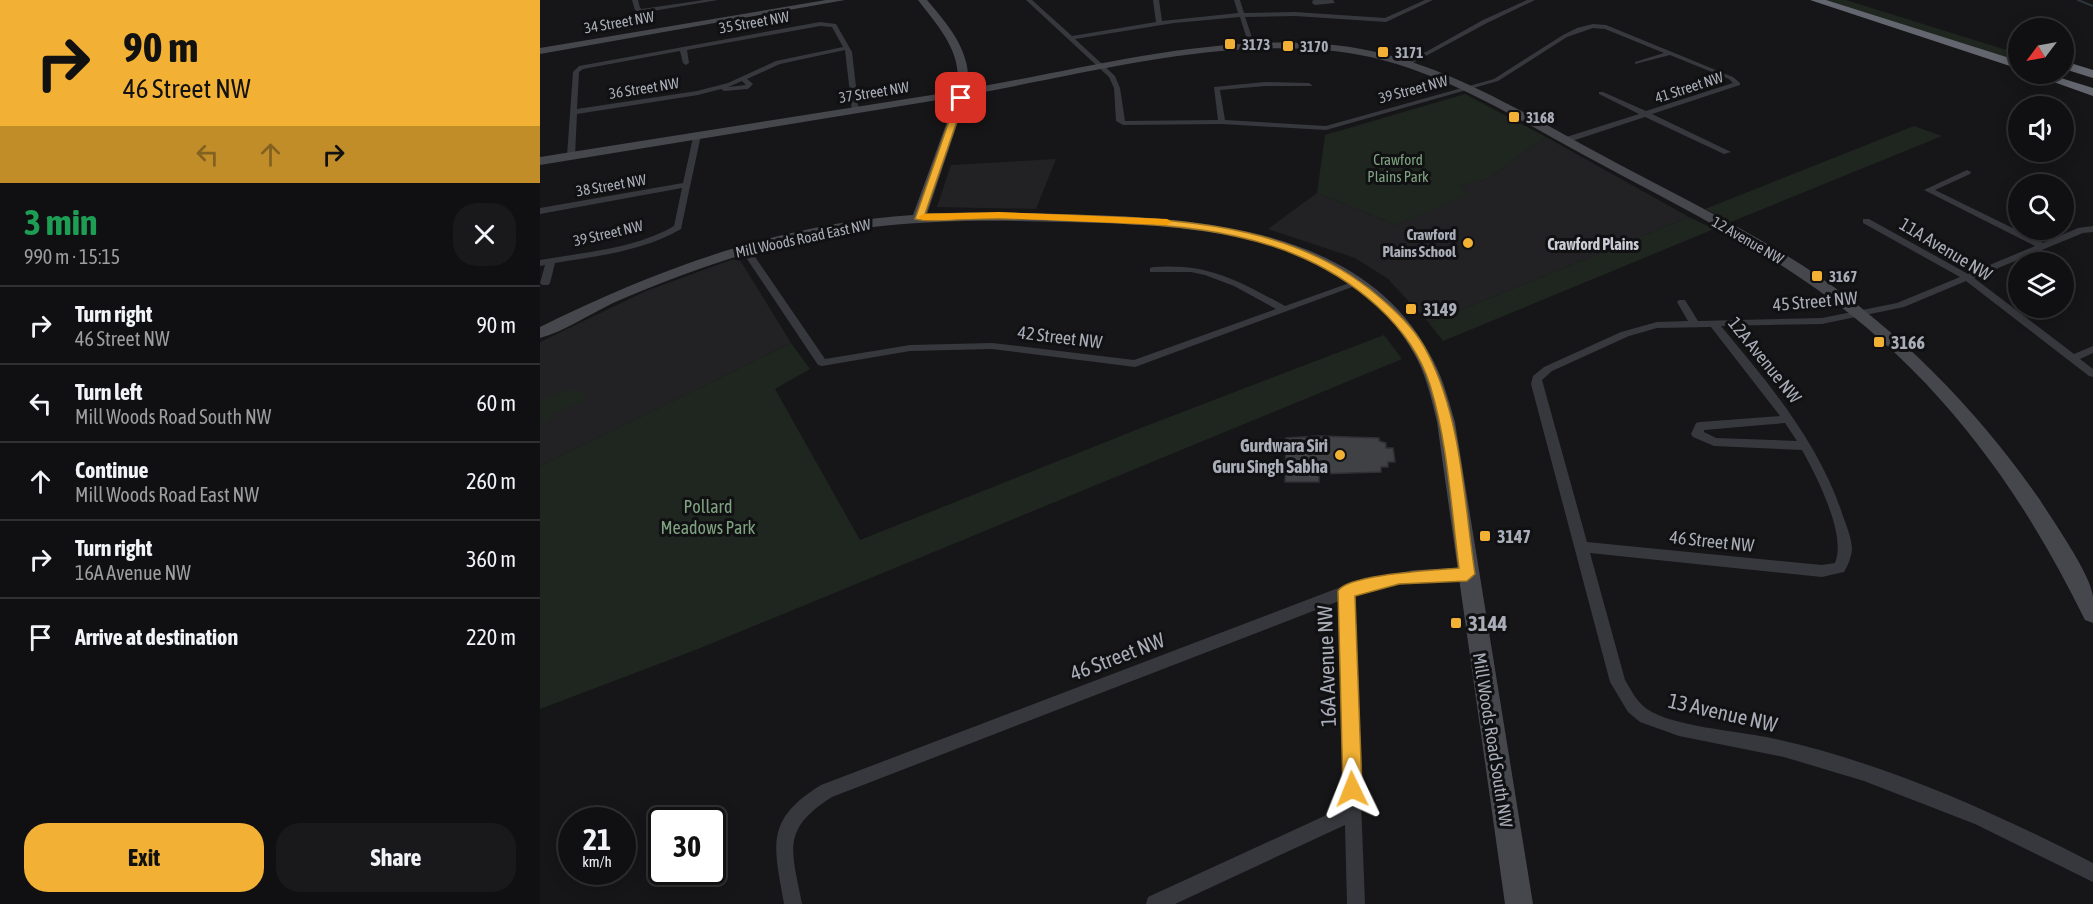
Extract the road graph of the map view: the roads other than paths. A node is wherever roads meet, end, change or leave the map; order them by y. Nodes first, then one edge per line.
1 (635, 0) edge
2 (715, 0) edge
3 (841, 0) edge
4 (922, 0) edge
5 (1029, 0) edge
6 (1156, 0) edge
7 (1237, 0) edge
8 (1330, 0) edge
9 (1430, 0) edge
10 (1532, 0) edge
11 (1815, 0) edge
12 (1852, 0) edge
13 (1319, 2) edge
14 (1242, 15) junction
15 (1316, 15) junction
16 (1159, 23) junction
17 (1072, 38) junction
18 (1983, 40) dead end
19 (1252, 46) junction
20 (1321, 47) joint
21 (683, 48) junction
22 (848, 48) junction
23 (540, 50) edge
24 (1670, 53) junction
25 (2008, 62) edge
26 (686, 63) dead end
27 (1409, 63) junction
28 (1637, 63) dead end
29 (2074, 67) edge
30 (1105, 68) junction
31 (2093, 73) edge
32 (2070, 84) edge
33 (2073, 84) edge
34 (1309, 85) dead end
35 (1469, 88) junction
36 (2093, 91) edge
37 (1601, 93) dead end
38 (962, 94) junction
39 (856, 111) junction
40 (574, 112) junction
41 (1647, 115) junction
42 (1222, 122) junction
43 (697, 135) junction
44 (1566, 140) junction
45 (1727, 152) dead end
46 (571, 156) junction
47 (540, 160) edge
48 (1967, 172) dead end
49 (686, 185) junction
50 (540, 211) edge
51 (919, 217) junction
52 (1866, 221) dead end
53 (2091, 229) edge
54 (2043, 246) junction
55 (746, 250) junction
56 (551, 261) junction
57 (540, 263) edge
58 (1153, 270) dead end
59 (1965, 276) junction
60 (1358, 283) junction
61 (545, 284) dead end
62 (1682, 302) dead end
63 (1284, 310) junction
64 (1860, 315) junction
65 (1694, 323) junction
66 (1713, 323) junction
67 (540, 333) edge
68 (2093, 350) edge
69 (2074, 358) junction
70 (2093, 374) edge
71 (1540, 376) joint
72 (1789, 418) junction
73 (1806, 446) junction
74 (1582, 547) junction
75 (1839, 568) joint
76 (1467, 574) junction
77 (1346, 591) junction
78 (2093, 614) edge
79 (1353, 812) junction
80 (2093, 873) edge
81 (793, 904) edge
82 (1155, 904) edge
83 (1356, 904) edge
84 (1519, 904) edge

1 - 2 street
3 - 23 street, 34 Street NW
4 - 38 street
5 - 17 street
6 - 16 street
7 - 14 street
8 - 13 street
9 - 15 street
10 - 27 street
11 - 25 highway
12 - 18 highway
13 - 15 street
14 - 15 street
14 - 16 street
14 - 19 street
16 - 17 street
17 - 30 street
19 - 20 street, 37 Street NW
19 - 30 street, 37 Street NW
20 - 27 street, 12 Avenue NW
21 - 22 street, 35 Street NW
21 - 26 street
21 - 40 street, 35 Street NW
22 - 39 street
22 - 40 street, 36 Street NW
24 - 28 street
24 - 35 street, 39 Street NW
24 - 41 street, 41 Street NW
27 - 35 street, 12 Avenue NW
29 - 31 highway
30 - 38 street, 37 Street NW
30 - 42 street, 39 Street NW
32 - 36 highway
33 - 36 highway
34 - 42 street
35 - 42 street, 39 Street NW
35 - 44 street, 12 Avenue NW
37 - 41 street, 41 Street NW
38 - 39 street, 37 Street NW
38 - 51 street
39 - 43 street, 37 Street NW
40 - 46 street
41 - 44 street, 41 Street NW
41 - 45 street, 41 Street NW
43 - 46 street, 37 Street NW
43 - 49 street
44 - 64 street, 12 Avenue NW
46 - 47 street, 37 Street NW
48 - 54 street
49 - 50 street, 38 Street NW
49 - 56 street, 39 Street NW
51 - 55 street, Mill Woods Road East NW
51 - 60 street, Mill Woods Road East NW
52 - 59 street, 11A Avenue NW
53 - 54 street, 45 Street NW
54 - 59 street, 45 Street NW
55 - 63 street, 42 Street NW
55 - 67 street, Mill Woods Road East NW
56 - 57 street, 39 Street NW
56 - 61 street, 39 Street NW
58 - 63 street
59 - 64 street, 45 Street NW
59 - 69 street, 11A Avenue NW
60 - 63 street, 42 Street NW
60 - 76 street, Mill Woods Road South NW
62 - 65 street
64 - 66 street, 45 Street NW
64 - 78 street, 12 Avenue NW
65 - 66 street, 45 Street NW
65 - 71 street, 45 Street NW
66 - 72 street, 12A Avenue NW
68 - 69 street
69 - 70 street, 11A Avenue NW
71 - 74 street, 13 Avenue NW
72 - 73 street, 12A Avenue NW
72 - 73 street, 12A Avenue NW
73 - 75 street, 12A Avenue NW
74 - 75 street, 46 Street NW
74 - 80 street, 13 Avenue NW
76 - 77 street, 46 Street NW
76 - 84 street, Mill Woods Road South NW
77 - 79 street, 16A Avenue NW
77 - 81 street, 46 Street NW
79 - 82 street
79 - 83 street, 16A Avenue NW

